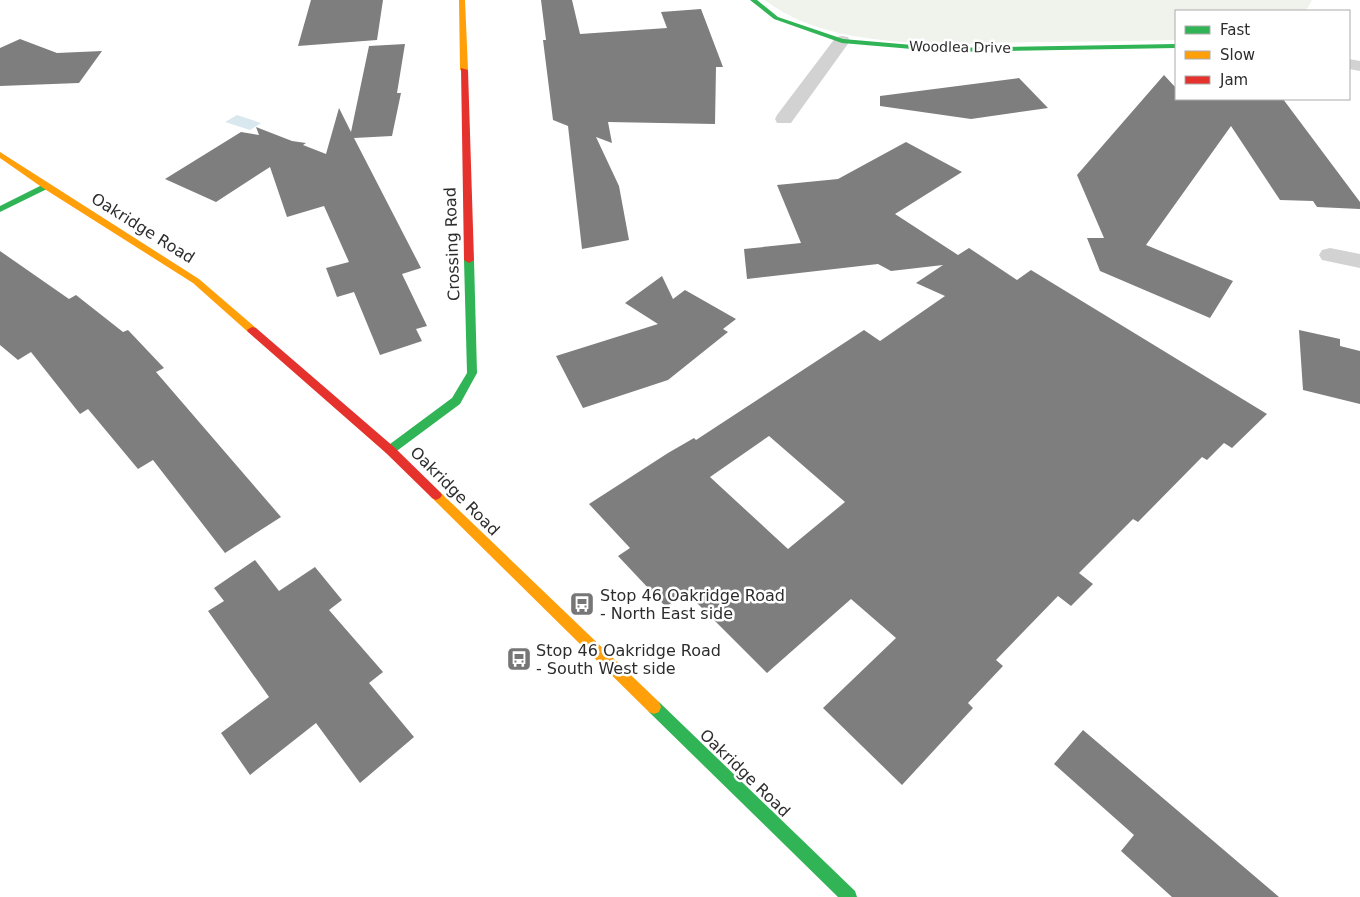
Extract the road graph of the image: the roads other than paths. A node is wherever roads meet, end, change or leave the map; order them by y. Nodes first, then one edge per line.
1 (462, 0) edge
2 (753, 0) edge
3 (842, 41) junction
4 (1175, 46) edge
5 (784, 119) dead end
6 (0, 154) edge
7 (46, 186) junction
8 (0, 209) edge
9 (1330, 255) dead end
10 (1360, 262) edge
11 (390, 450) junction
12 (849, 897) edge

1 - 11 street, Crossing Road
2 - 3 street, Woodlea Drive
3 - 4 street, Woodlea Drive
3 - 5 street
6 - 7 street, Oakridge Road
7 - 8 street
7 - 11 street, Oakridge Road
9 - 10 street
11 - 12 street, Oakridge Road

